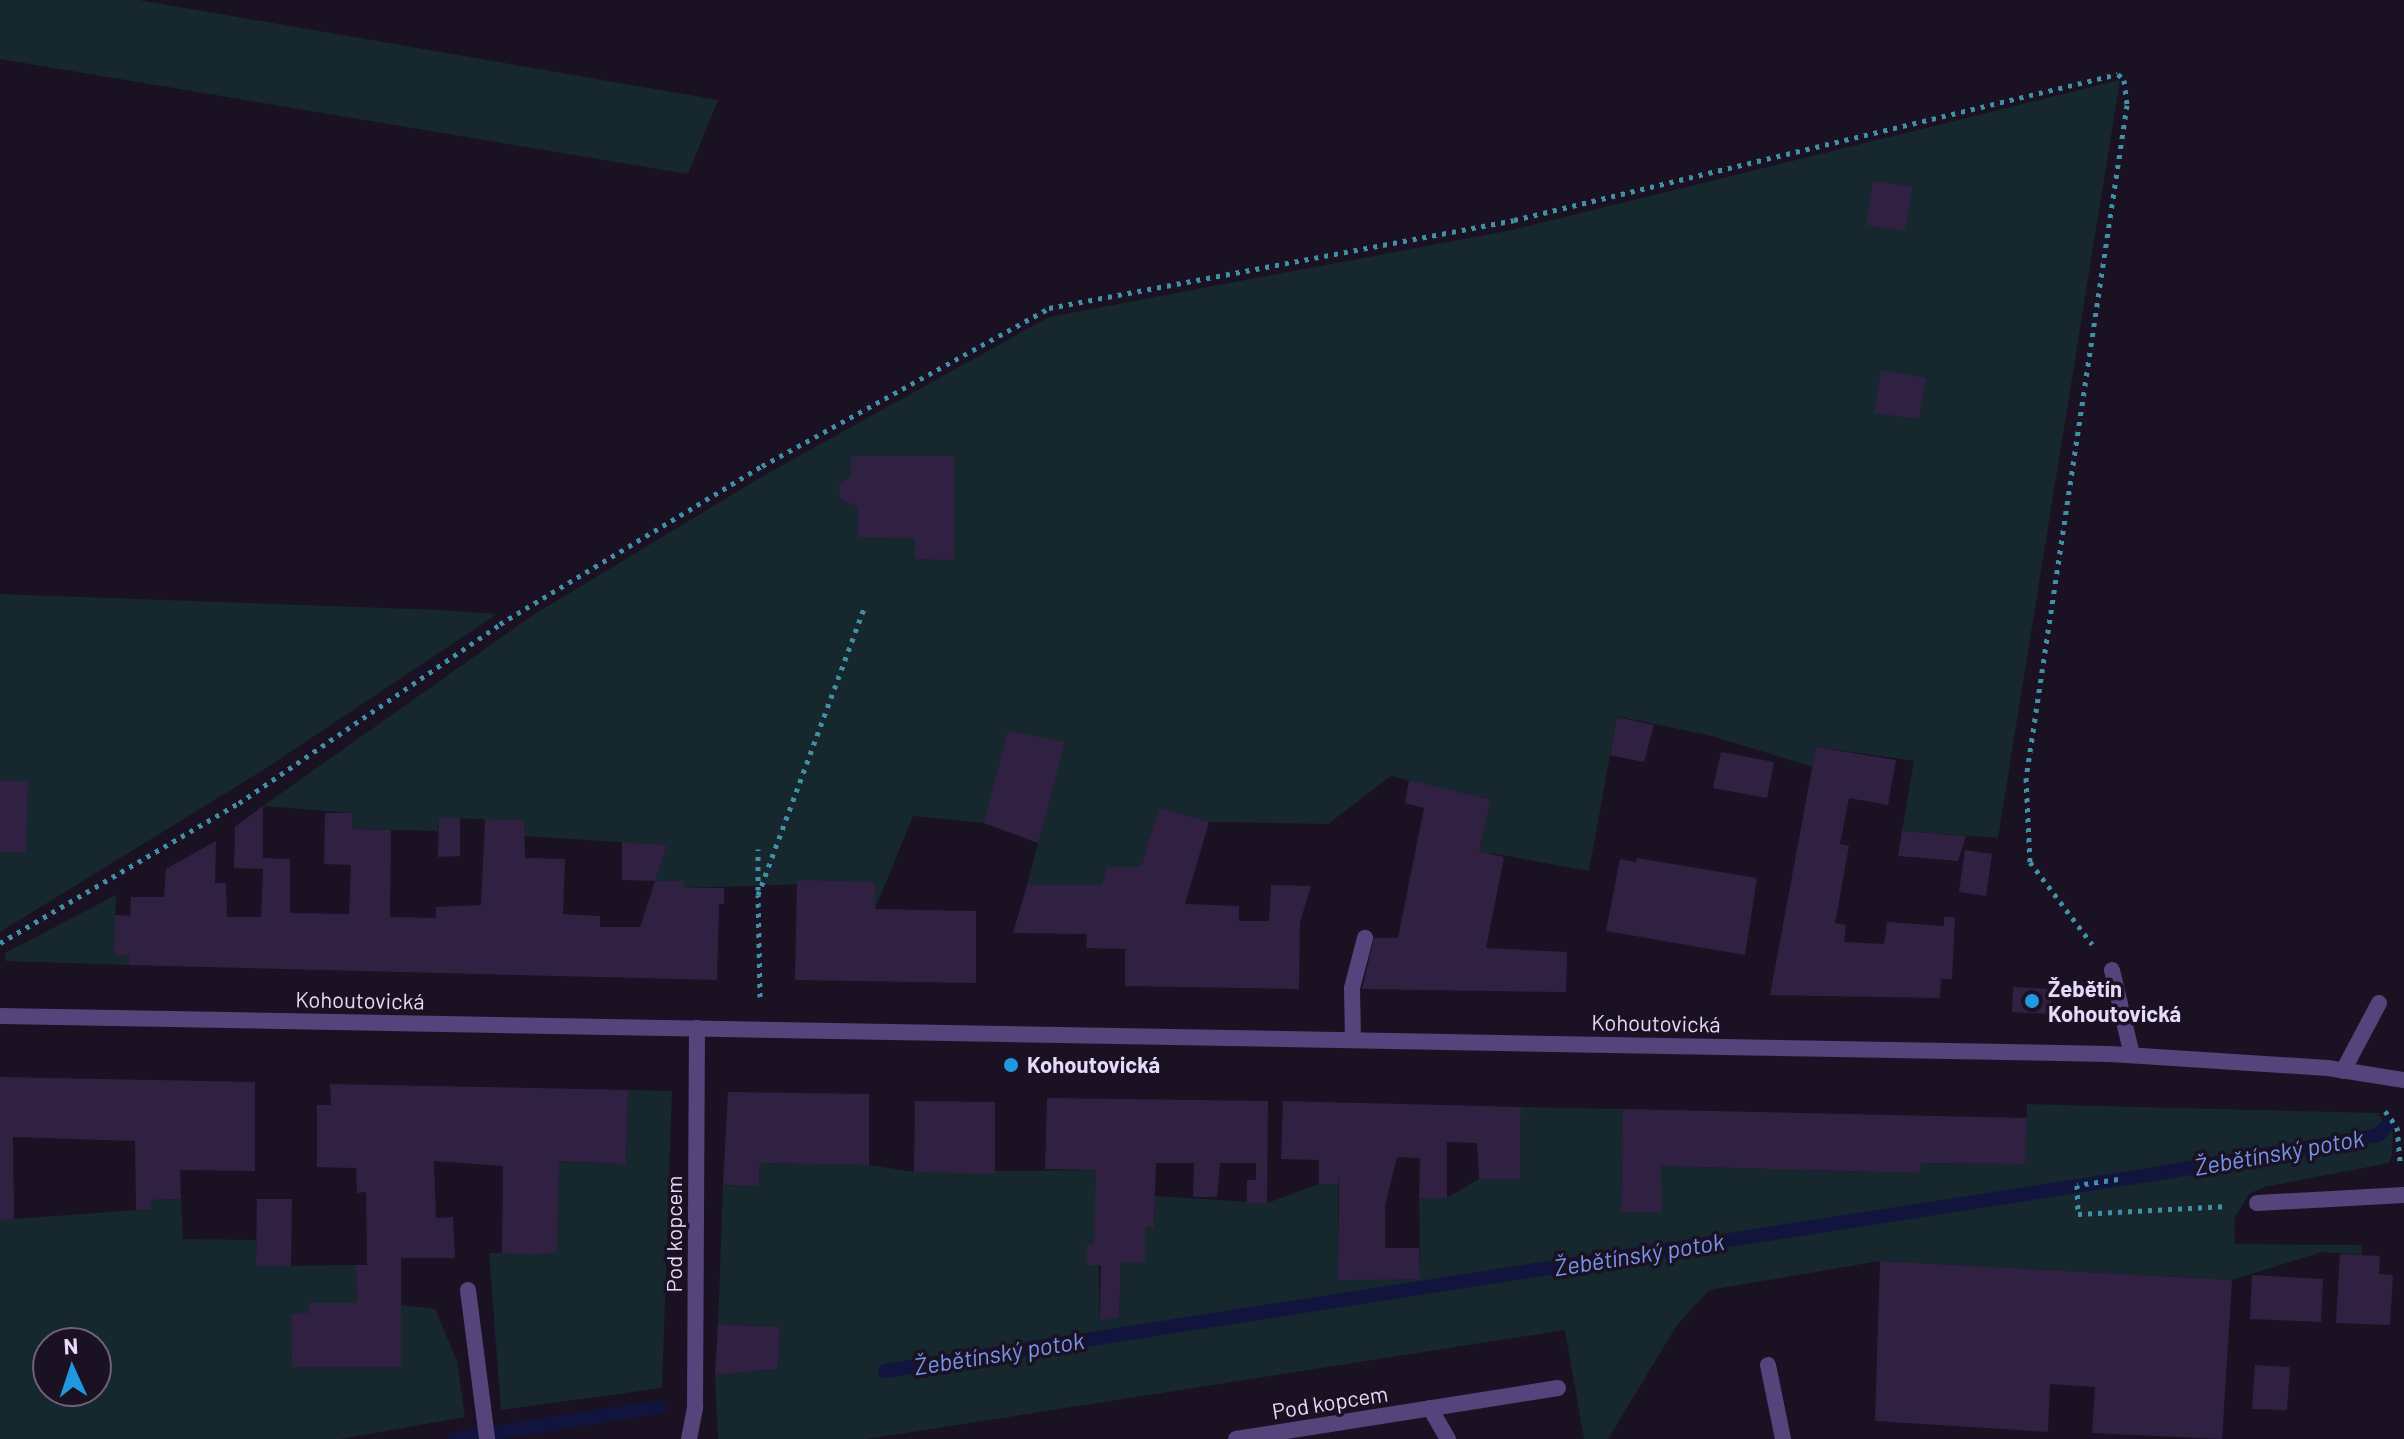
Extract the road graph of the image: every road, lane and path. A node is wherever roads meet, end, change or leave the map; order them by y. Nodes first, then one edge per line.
1 (865, 606) dead end
2 (758, 849) dead end
3 (758, 895) junction
4 (1365, 938) dead end
5 (0, 943) edge
6 (2112, 970) joint
7 (2379, 1003) dead end
8 (0, 1016) edge
9 (697, 1028) junction
10 (761, 1030) junction
11 (1353, 1040) junction
12 (2132, 1055) junction
13 (2343, 1071) junction
14 (2404, 1080) edge
15 (2381, 1109) dead end
16 (2401, 1144) dead end
17 (2118, 1179) dead end
18 (2404, 1195) edge
19 (2257, 1203) joint
20 (468, 1290) dead end
21 (1768, 1365) dead end
22 (1558, 1388) dead end
23 (1430, 1408) junction
24 (487, 1439) edge
25 (689, 1439) edge
26 (1236, 1439) edge
27 (1448, 1439) edge
28 (1783, 1439) edge

1 - 3 path
2 - 3 path
3 - 10 path
4 - 11 street
5 - 6 path
6 - 12 street
7 - 13 street
8 - 9 street, Kohoutovická
9 - 10 street, Kohoutovická
9 - 25 street, Pod kopcem
10 - 11 street, Kohoutovická
11 - 12 street, Kohoutovická
12 - 13 street, Kohoutovická
13 - 14 street, Kohoutovická
15 - 16 path
17 - 19 path
18 - 19 street
20 - 24 street
21 - 28 street
22 - 23 street, Pod kopcem
23 - 26 street, Pod kopcem
23 - 27 street

